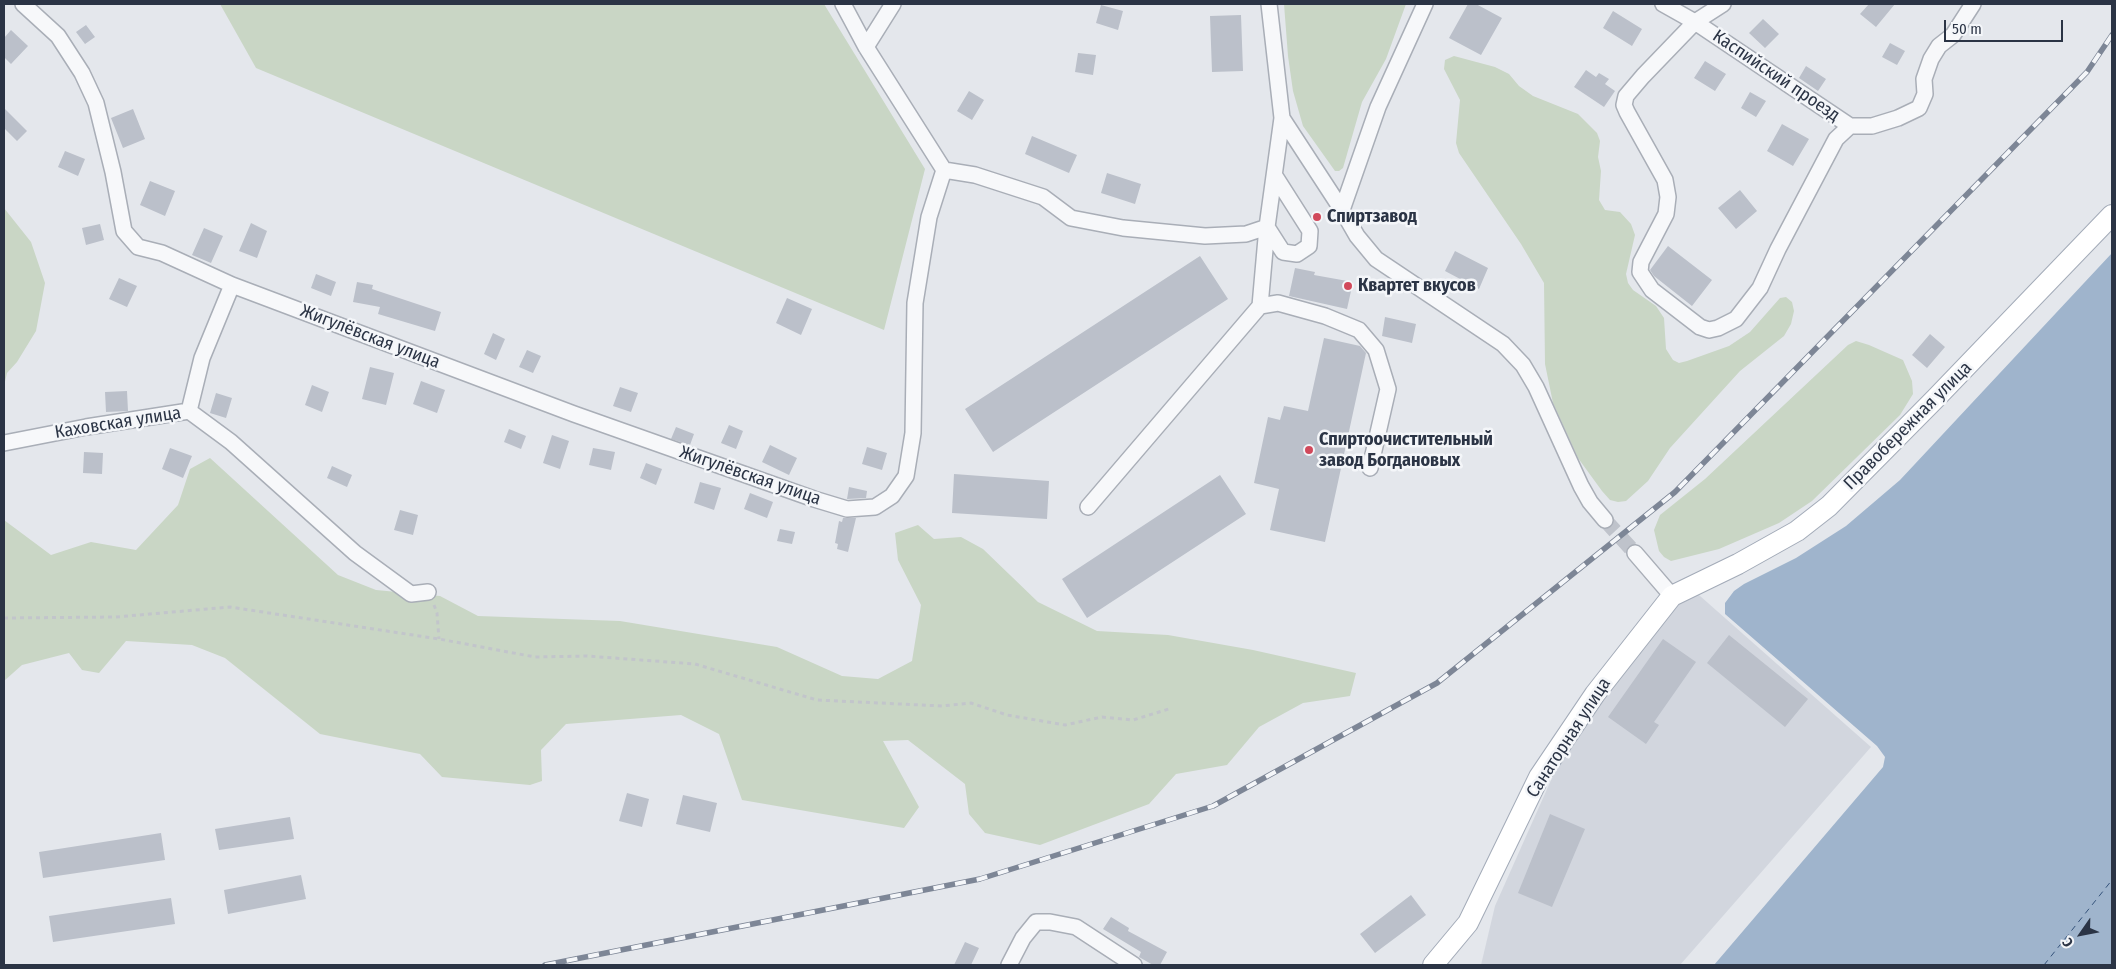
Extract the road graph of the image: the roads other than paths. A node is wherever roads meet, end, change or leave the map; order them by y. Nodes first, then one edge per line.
1 (23, 4) edge
2 (843, 4) edge
3 (893, 4) edge
4 (1269, 4) edge
5 (1425, 4) edge
6 (1663, 4) edge
7 (1722, 4) edge
8 (1973, 4) edge
9 (1695, 22) junction
10 (866, 47) junction
11 (1282, 118) junction
12 (1850, 126) junction
13 (944, 170) junction
14 (1275, 176) junction
15 (1342, 210) junction
16 (2112, 215) edge
17 (1267, 227) junction
18 (232, 285) junction
19 (1260, 306) junction
20 (189, 411) junction
21 (4, 443) edge
22 (1370, 468) dead end
23 (1088, 507) dead end
24 (1605, 520) tunnel mouth
25 (1635, 553) tunnel mouth
26 (428, 592) road end
27 (1672, 596) junction
28 (1009, 965) edge
29 (1134, 965) edge
30 (1434, 965) edge

1 - 18 street, Жигулёвская улица
2 - 10 street
3 - 10 street
4 - 11 street
5 - 15 street
6 - 9 street, Каспийский проезд
7 - 9 street
8 - 12 street, Каспийский проезд
9 - 12 street, Каспийский проезд
9 - 12 street
10 - 13 street
11 - 14 street
11 - 15 street
13 - 17 street
13 - 18 street, Жигулёвская улица
14 - 17 street
14 - 17 street
15 - 24 street
16 - 27 main road, Правобережная улица
17 - 19 street
18 - 20 street, Каховская улица
19 - 22 street
19 - 23 street
20 - 21 street, Каховская улица
20 - 26 street
25 - 27 street
27 - 30 main road, Санаторная улица
28 - 29 street

